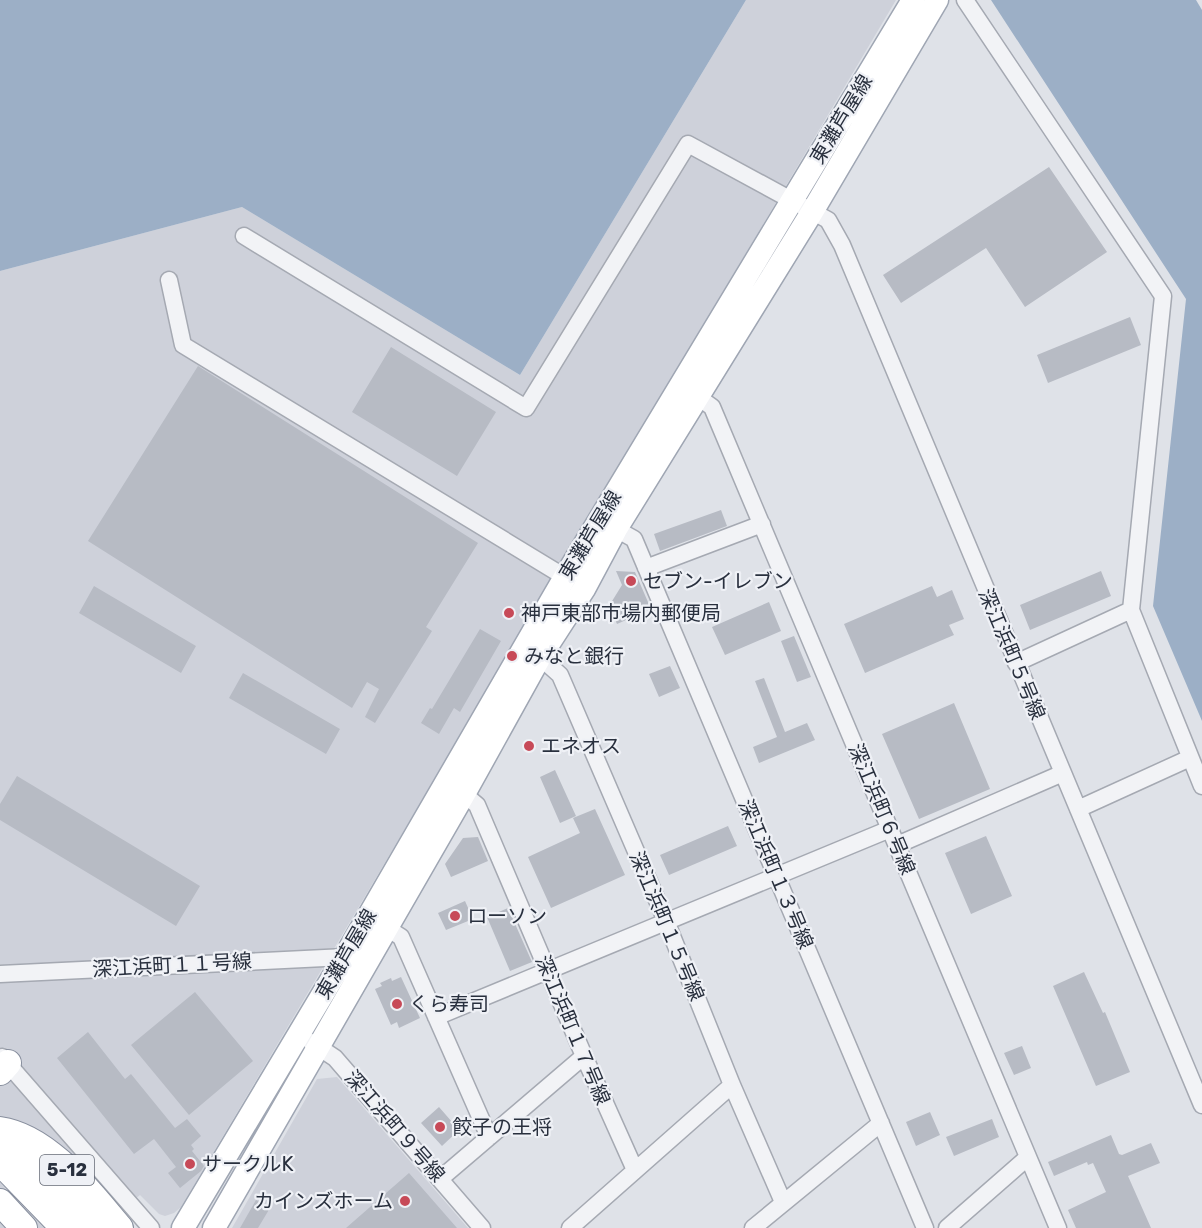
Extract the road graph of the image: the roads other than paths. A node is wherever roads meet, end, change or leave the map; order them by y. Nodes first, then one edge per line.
1 (913, 0) edge
2 (937, 0) edge
3 (965, 0) edge
4 (792, 201) junction
5 (812, 212) junction
6 (244, 236) dead end
7 (169, 280) dead end
8 (698, 397) junction
9 (762, 524) junction
10 (616, 529) junction
11 (646, 568) junction
12 (574, 583) junction
13 (1131, 610) junction
14 (540, 657) junction
15 (1016, 663) junction
16 (1190, 758) junction
17 (1063, 773) junction
18 (1202, 786) edge
19 (464, 794) junction
20 (1078, 808) junction
21 (890, 829) junction
22 (897, 845) junction
23 (776, 875) junction
24 (666, 921) junction
25 (387, 928) junction
26 (345, 957) junction
27 (548, 971) junction
28 (0, 974) edge
29 (436, 1017) junction
30 (308, 1040) junction
31 (584, 1056) junction
32 (3, 1063) edge
33 (732, 1085) junction
34 (1202, 1105) edge
35 (881, 1123) junction
36 (0, 1130) edge
37 (0, 1137) edge
38 (489, 1137) junction
39 (1028, 1157) junction
40 (0, 1162) edge
41 (635, 1170) junction
42 (440, 1179) junction
43 (0, 1202) edge
44 (783, 1202) junction
45 (24, 1228) edge
46 (64, 1228) edge
47 (96, 1228) edge
48 (120, 1228) edge
49 (151, 1228) edge
50 (183, 1228) edge
51 (214, 1228) edge
52 (482, 1228) edge
53 (570, 1228) edge
54 (753, 1228) edge
55 (926, 1228) edge
56 (947, 1228) edge
57 (1058, 1228) edge

1 - 4 main road, 東灘芦屋線
2 - 5 main road, 東灘芦屋線
3 - 13 street
4 - 5 street, 深江浜町５号線
4 - 6 street, 深江浜町５号線
4 - 12 main road, 東灘芦屋線
5 - 8 main road, 東灘芦屋線
5 - 15 street, 深江浜町５号線
7 - 12 street
8 - 9 street, 深江浜町６号線
8 - 10 main road, 東灘芦屋線
9 - 11 street
9 - 21 street, 深江浜町６号線
10 - 11 street, 深江浜町１３号線
10 - 12 main road, 東灘芦屋線
11 - 23 street, 深江浜町１３号線
12 - 14 main road, 東灘芦屋線
12 - 26 main road, 東灘芦屋線
13 - 15 street
13 - 16 street
14 - 19 main road, 東灘芦屋線
14 - 24 street, 深江浜町１５号線
15 - 17 street, 深江浜町５号線
16 - 18 street
16 - 20 street
17 - 20 street, 深江浜町５号線
17 - 22 street
19 - 25 main road, 東灘芦屋線
19 - 27 street, 深江浜町１７号線
20 - 34 street, 深江浜町５号線
21 - 22 street, 深江浜町６号線
21 - 23 street
22 - 39 street, 深江浜町６号線
23 - 24 street
23 - 35 street, 深江浜町１３号線
24 - 27 street
24 - 33 street, 深江浜町１５号線
25 - 29 street
25 - 30 main road, 東灘芦屋線
26 - 28 street, 深江浜町１１号線
26 - 30 main road, 東灘芦屋線
27 - 29 street
27 - 31 street, 深江浜町１７号線
29 - 38 street
30 - 42 street, 深江浜町９号線
30 - 50 main road, 東灘芦屋線
30 - 51 main road, 東灘芦屋線
31 - 38 street
31 - 41 street, 深江浜町１７号線
32 - 49 street
33 - 41 street
33 - 44 street, 深江浜町１５号線
35 - 44 street
35 - 55 street, 深江浜町１３号線
36 - 48 highway, 5-12
37 - 47 highway
38 - 42 street
39 - 56 street
39 - 57 street, 深江浜町６号線
40 - 46 highway
41 - 53 street
42 - 52 street, 深江浜町９号線
43 - 45 highway
44 - 54 street

